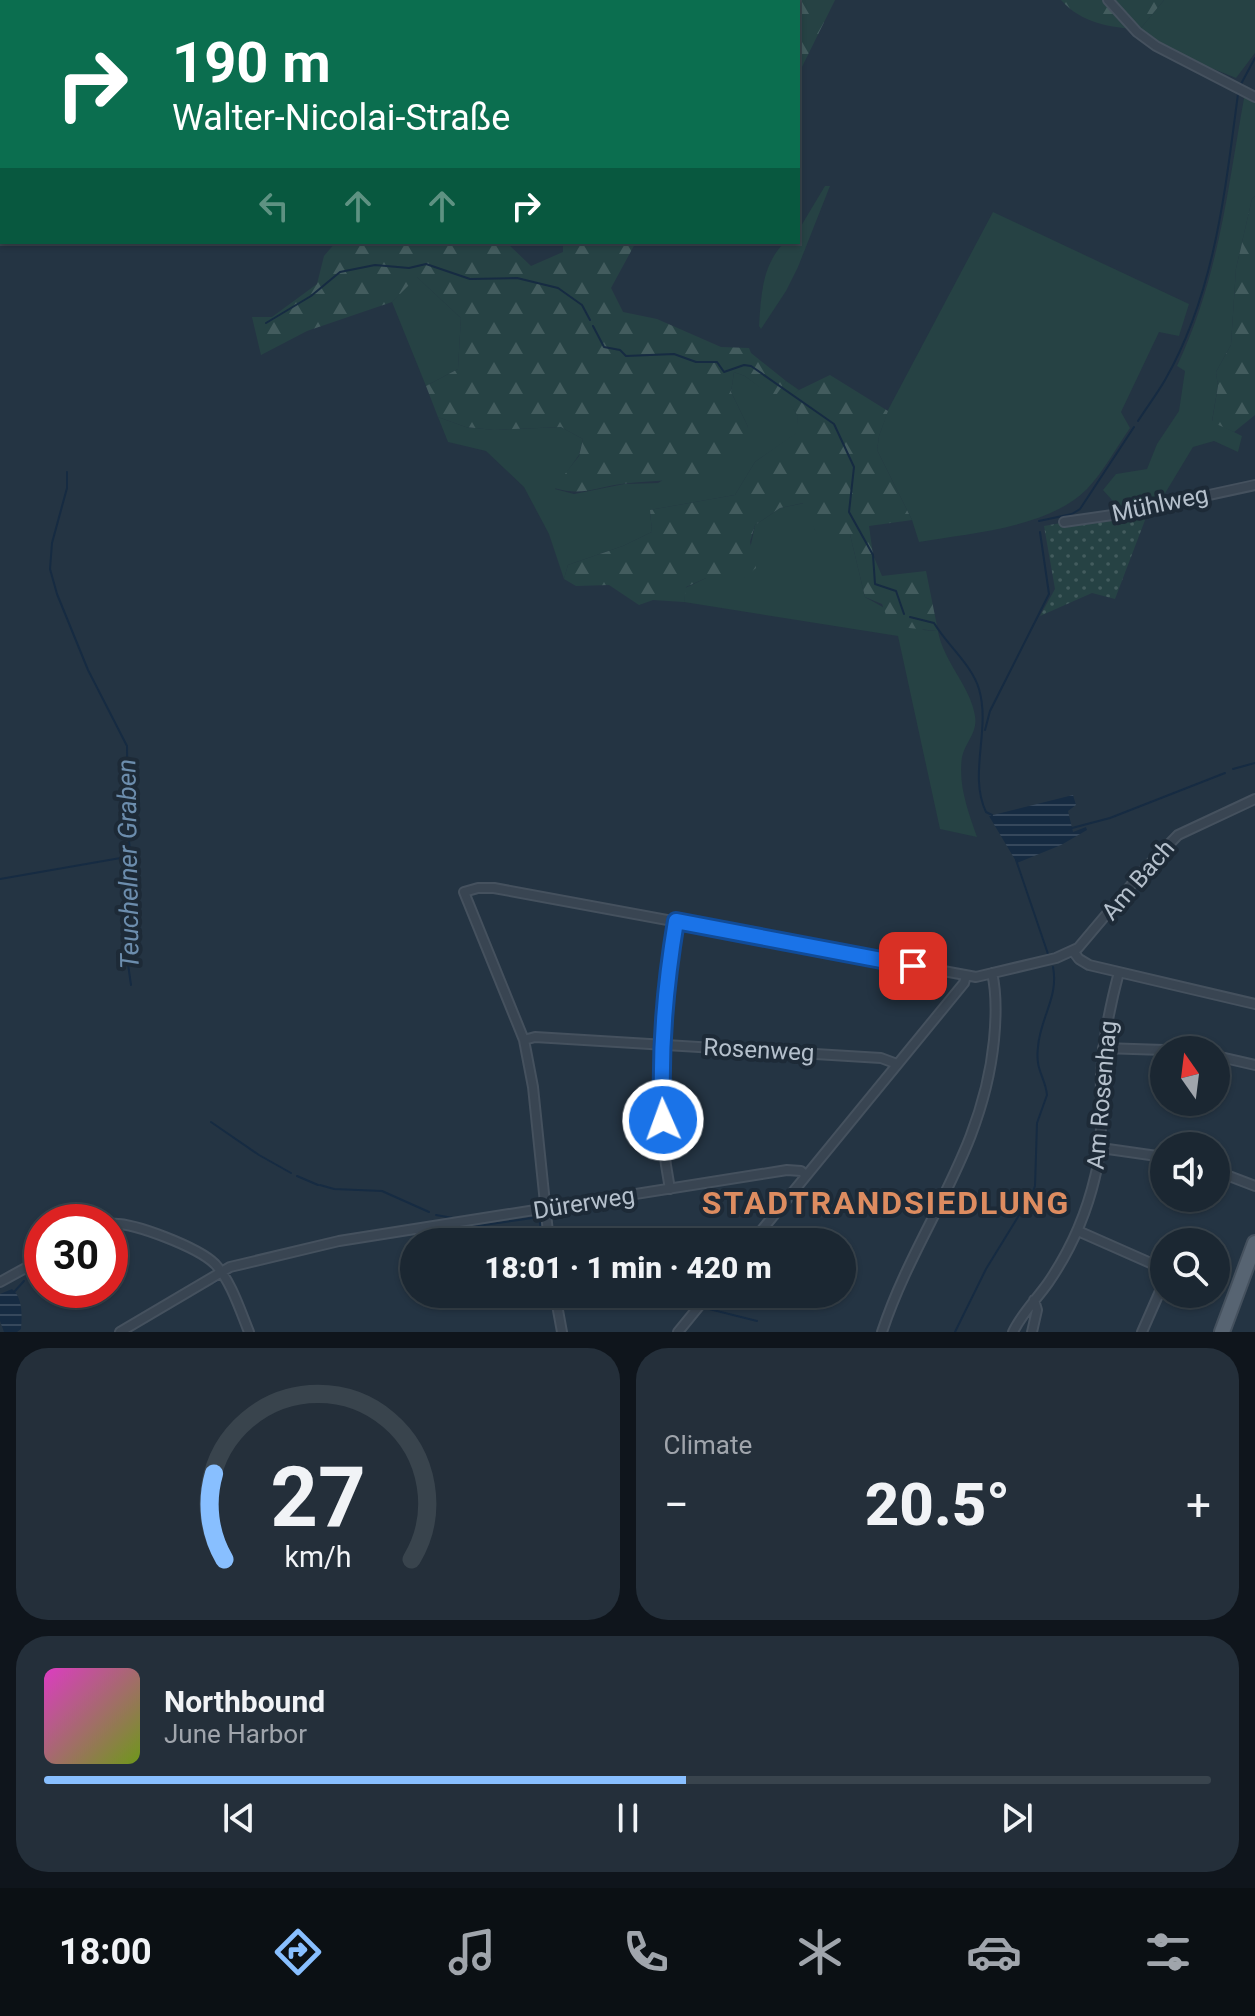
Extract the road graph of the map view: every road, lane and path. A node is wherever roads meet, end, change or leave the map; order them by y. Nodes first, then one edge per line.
1 (1108, 0) edge
2 (1255, 97) edge
3 (1255, 485) edge
4 (1064, 522) dead end
5 (1255, 799) edge
6 (676, 921) junction
7 (1073, 951) junction
8 (1119, 972) junction
9 (992, 973) junction
10 (966, 976) junction
11 (1255, 1004) edge
12 (524, 1040) junction
13 (662, 1044) junction
14 (1103, 1048) junction
15 (1150, 1050) edge
16 (1230, 1059) edge
17 (897, 1064) junction
18 (1255, 1065) edge
19 (1101, 1148) junction
20 (1150, 1155) edge
21 (806, 1175) junction
22 (1230, 1176) edge
23 (1255, 1186) edge
24 (670, 1189) junction
25 (545, 1209) junction
26 (128, 1225) edge
27 (547, 1228) edge
28 (763, 1228) edge
29 (1078, 1231) junction
30 (1255, 1243) edge
31 (1150, 1263) edge
32 (24, 1269) edge
33 (221, 1272) junction
34 (0, 1282) edge
35 (1034, 1300) junction
36 (558, 1308) edge
37 (698, 1308) edge
38 (1153, 1308) edge
39 (120, 1332) edge
40 (249, 1332) edge
41 (562, 1332) edge
42 (678, 1332) edge
43 (882, 1332) edge
44 (1013, 1332) edge
45 (1032, 1332) edge
46 (1142, 1332) edge
47 (1222, 1332) edge

1 - 2 street
3 - 4 street, Mühlweg
5 - 7 street, Am Bach
6 - 10 street
6 - 12 street
6 - 13 street
7 - 8 street
7 - 9 street
8 - 11 street
8 - 14 street, Am Rosenhag
9 - 10 street
9 - 43 street
10 - 17 street
12 - 13 street, Rosenweg
12 - 25 street
13 - 17 street, Rosenweg
13 - 24 street
14 - 15 street
14 - 19 street, Am Rosenhag
16 - 18 street
17 - 21 street
19 - 20 street
19 - 29 street, Am Rosenhag
21 - 24 street, Dürerweg
21 - 28 street
22 - 23 street
24 - 25 street, Dürerweg
25 - 27 street
25 - 33 street, Dürerweg
26 - 33 street
29 - 31 street
29 - 35 street, Am Rosenhag
30 - 47 main road
32 - 34 street
33 - 39 street, Dürerweg
33 - 40 street
35 - 44 street, Am Rosenhag
35 - 45 street
36 - 41 street
37 - 42 street
38 - 46 street

